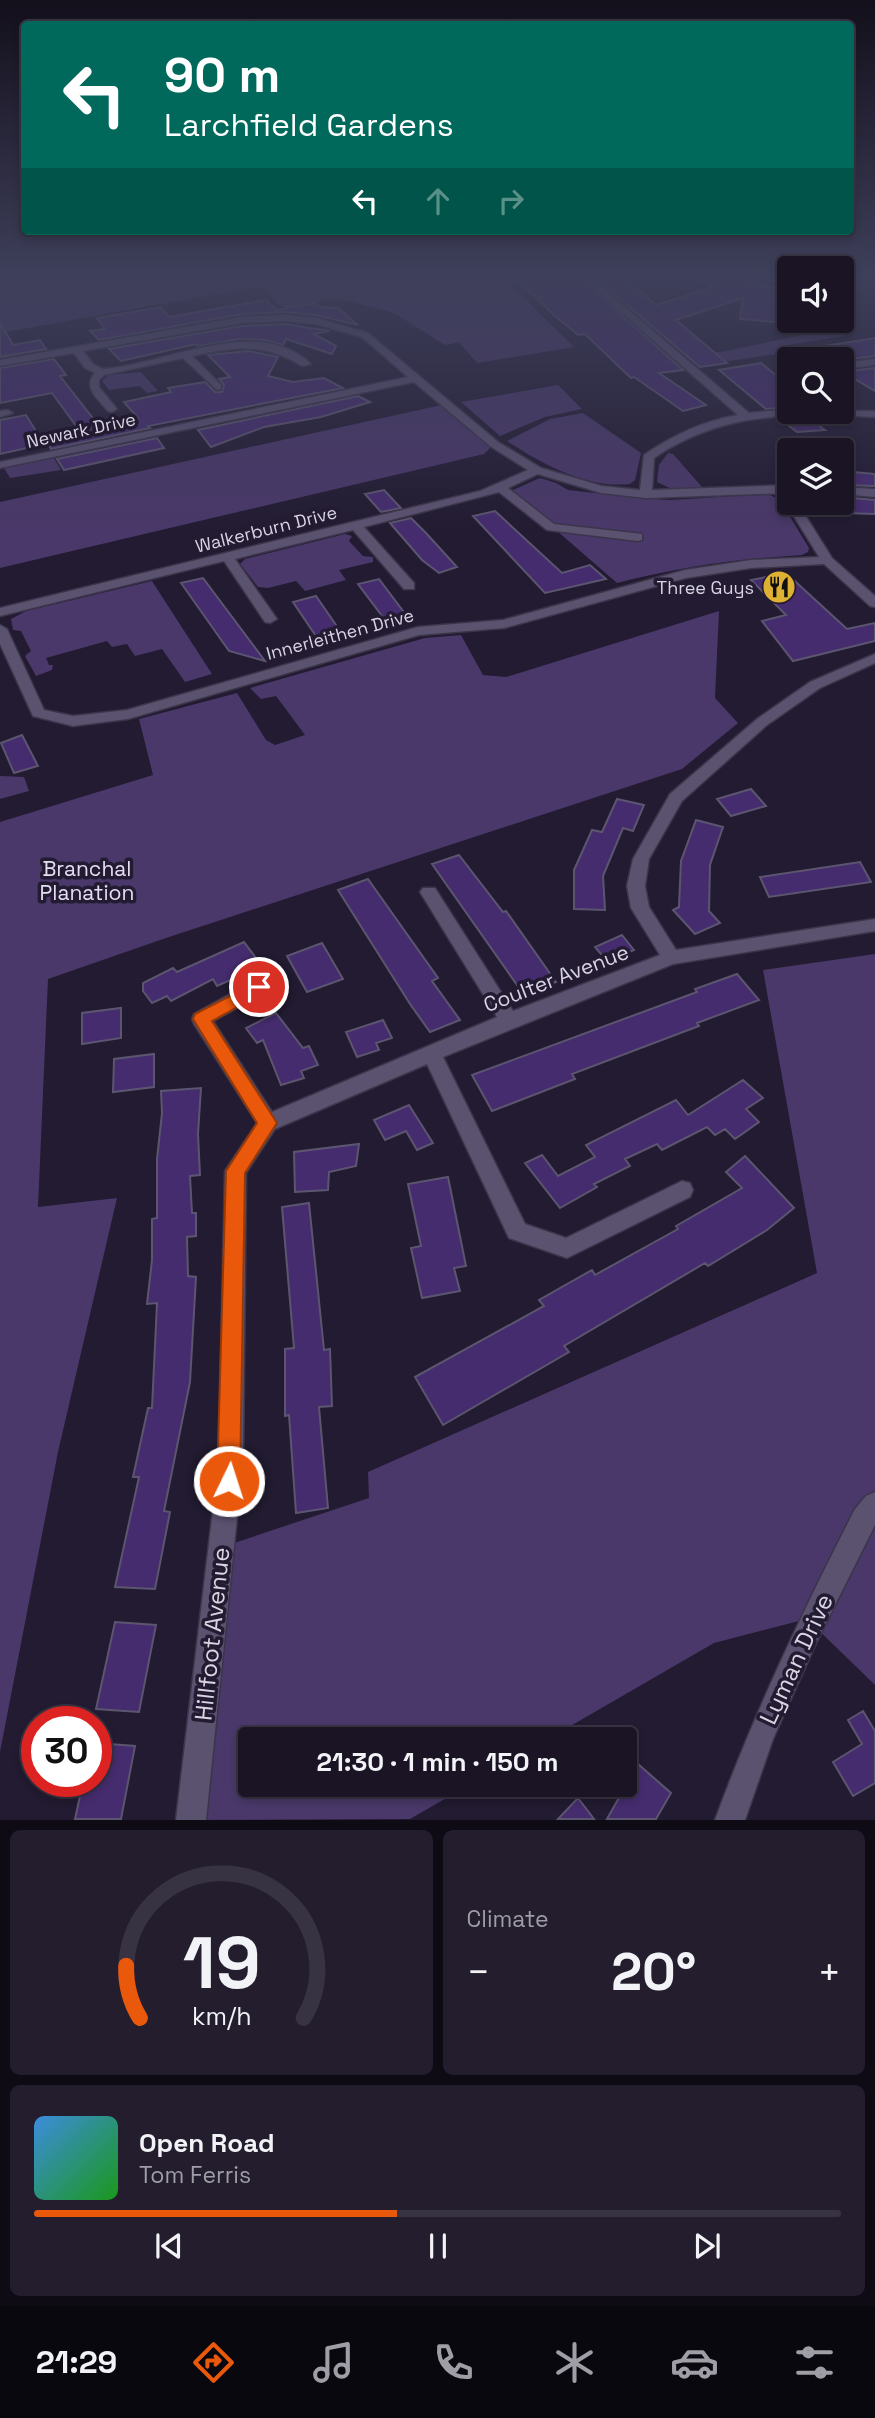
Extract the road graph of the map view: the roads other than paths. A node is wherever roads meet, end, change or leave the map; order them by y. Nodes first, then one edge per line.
1 (86, 362) edge
2 (159, 362) edge
3 (193, 362) edge
4 (302, 362) edge
5 (397, 362) edge
6 (684, 362) edge
7 (875, 362) edge
8 (306, 364) dead end
9 (854, 365) edge
10 (101, 372) junction
11 (416, 378) junction
12 (217, 387) dead end
13 (112, 410) dead end
14 (875, 414) edge
15 (746, 416) junction
16 (0, 465) edge
17 (537, 470) junction
18 (501, 488) junction
19 (854, 492) edge
20 (875, 493) edge
21 (646, 494) junction
22 (777, 495) edge
23 (800, 515) edge
24 (356, 526) junction
25 (638, 537) dead end
26 (227, 557) junction
27 (827, 560) junction
28 (409, 586) dead end
29 (875, 603) edge
30 (0, 612) edge
31 (270, 619) dead end
32 (0, 629) edge
33 (4, 649) edge
34 (875, 658) edge
35 (429, 892) dead end
36 (875, 925) edge
37 (671, 958) junction
38 (259, 987) dead end
39 (509, 1020) junction
40 (432, 1052) junction
41 (268, 1123) junction
42 (682, 1190) dead end
43 (875, 1505) edge
44 (191, 1819) edge
45 (730, 1819) edge

1 - 10 street
2 - 10 street
3 - 12 street
4 - 8 street
5 - 11 street
6 - 15 street
7 - 9 street
10 - 13 street
11 - 16 street, Newark Drive
11 - 17 street
14 - 15 street
15 - 21 street
17 - 18 street, Walkerburn Drive
17 - 21 street
18 - 24 street, Walkerburn Drive
18 - 25 street
19 - 20 street
21 - 22 street
23 - 27 street
24 - 26 street, Walkerburn Drive
24 - 28 street
26 - 30 street, Walkerburn Drive
26 - 31 street
27 - 29 street
27 - 33 street, Innerleithen Drive
32 - 33 street, Innerleithen Drive
34 - 37 street
35 - 39 street
36 - 37 street, Coulter Avenue
37 - 39 street, Coulter Avenue
38 - 41 street
39 - 40 street, Coulter Avenue
40 - 41 street, Coulter Avenue
40 - 42 street
41 - 44 street, Hillfoot Avenue
43 - 45 street, Lyman Drive

